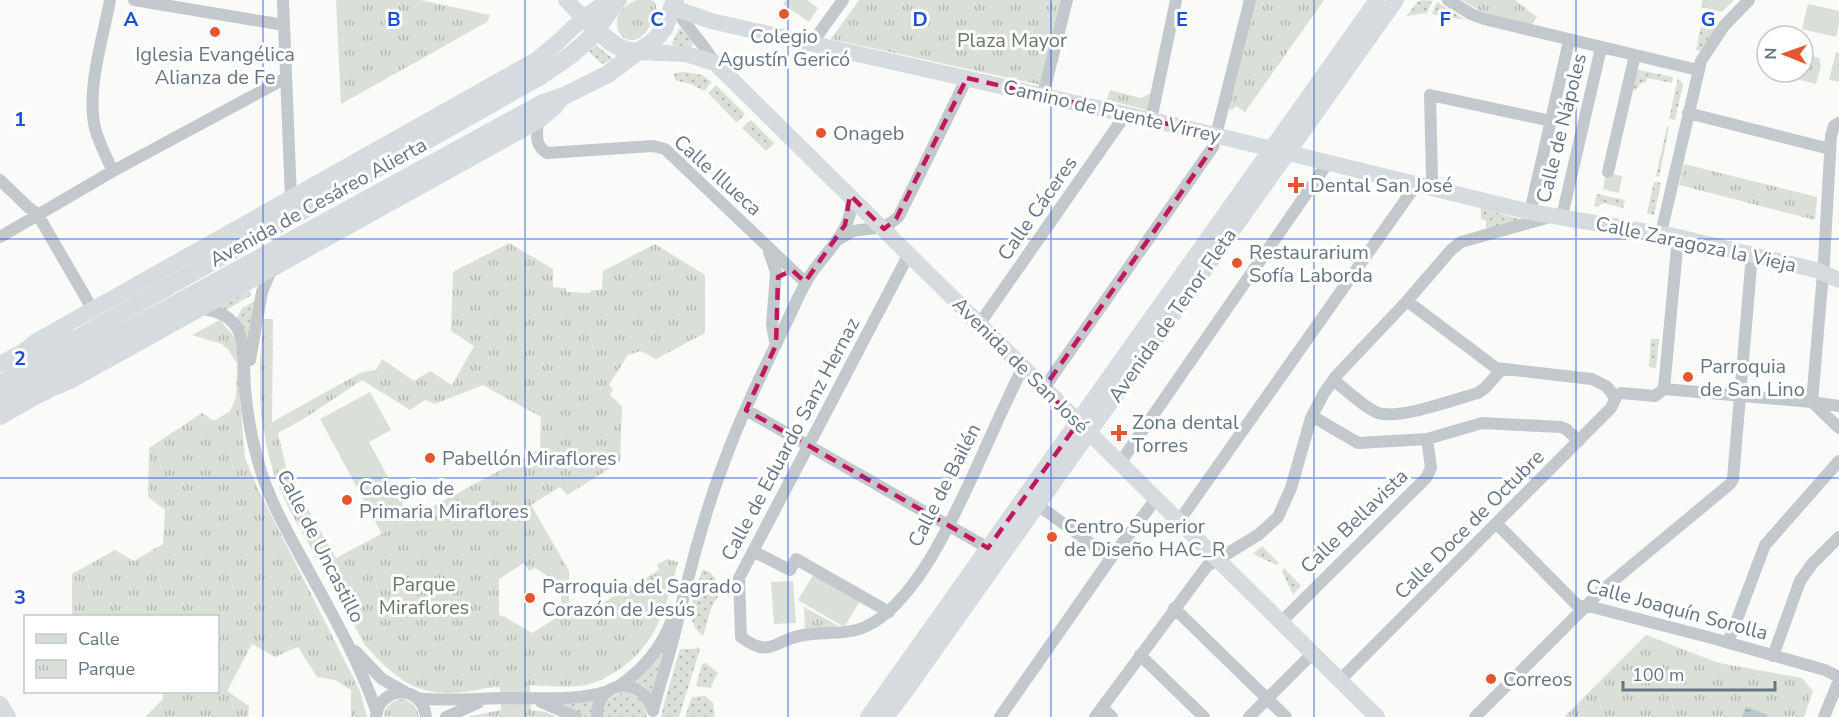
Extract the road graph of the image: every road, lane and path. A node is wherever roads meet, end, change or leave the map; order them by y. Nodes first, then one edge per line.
1 (110, 0) edge
2 (134, 0) edge
3 (283, 0) edge
4 (566, 0) edge
5 (609, 0) edge
6 (618, 0) edge
7 (843, 0) edge
8 (1067, 0) edge
9 (1176, 0) edge
10 (1250, 0) edge
11 (1377, 0) edge
12 (1396, 0) edge
13 (1448, 0) edge
14 (1749, 0) edge
15 (672, 2) edge
16 (583, 18) junction
17 (284, 25) junction
18 (597, 30) junction
19 (1569, 40) junction
20 (812, 43) junction
21 (1601, 48) junction
22 (637, 52) junction
23 (1635, 55) junction
24 (716, 63) junction
25 (1698, 70) junction
26 (286, 78) junction
27 (967, 78) junction
28 (1043, 95) junction
29 (564, 96) junction
30 (1688, 113) junction
31 (1126, 114) junction
32 (1151, 120) junction
33 (538, 121) junction
34 (1551, 121) junction
35 (1838, 123) edge
36 (519, 132) junction
37 (1216, 135) junction
38 (537, 140) junction
39 (1830, 149) junction
40 (1271, 150) junction
41 (1288, 153) junction
42 (1327, 164) junction
43 (114, 171) junction
44 (1608, 172) dead end
45 (0, 180) edge
46 (1424, 187) junction
47 (850, 195) junction
48 (291, 198) junction
49 (1530, 212) junction
50 (38, 215) junction
51 (1555, 217) junction
52 (883, 227) junction
53 (1660, 233) junction
54 (0, 237) edge
55 (1678, 237) junction
56 (836, 240) junction
57 (766, 245) junction
58 (909, 254) junction
59 (1752, 254) junction
60 (272, 268) junction
61 (792, 270) junction
62 (1822, 272) junction
63 (1839, 280) edge
64 (776, 282) junction
65 (806, 283) junction
66 (1407, 301) junction
67 (201, 309) junction
68 (93, 310) junction
69 (123, 312) junction
70 (980, 323) junction
71 (121, 334) junction
72 (776, 345) junction
73 (26, 350) junction
74 (0, 364) edge
75 (1023, 367) junction
76 (1501, 370) junction
77 (1334, 380) junction
78 (0, 384) edge
79 (1044, 388) junction
80 (1664, 389) junction
81 (44, 392) junction
82 (1618, 396) junction
83 (1740, 396) junction
84 (246, 399) junction
85 (0, 400) edge
86 (1812, 402) junction
87 (1839, 406) edge
88 (746, 410) junction
89 (1312, 416) junction
90 (0, 417) edge
91 (1839, 428) edge
92 (1083, 429) junction
93 (1427, 439) junction
94 (1579, 441) junction
95 (809, 447) junction
96 (1839, 461) edge
97 (1120, 463) junction
98 (1156, 499) junction
99 (1038, 506) junction
100 (1179, 521) junction
101 (1497, 524) junction
102 (949, 525) junction
103 (1839, 537) edge
104 (988, 548) junction
105 (753, 551) junction
106 (1111, 558) junction
107 (1218, 559) junction
108 (682, 597) junction
109 (1588, 606) junction
110 (1174, 608) junction
111 (889, 612) junction
112 (1281, 622) junction
113 (346, 640) junction
114 (1728, 643) junction
115 (750, 645) joint
116 (1312, 654) junction
117 (1140, 655) junction
118 (1773, 656) junction
119 (1839, 678) edge
120 (1340, 680) junction
121 (614, 688) junction
122 (405, 692) junction
123 (417, 698) junction
124 (1267, 698) junction
125 (534, 699) junction
126 (487, 700) junction
127 (0, 705) edge
128 (1098, 712) edge
129 (885, 713) edge
130 (653, 714) edge
131 (376, 715) edge
132 (7, 717) edge
133 (426, 717) edge
134 (446, 717) edge
135 (576, 717) edge
136 (597, 717) edge
137 (1000, 717) edge
138 (1112, 717) edge
139 (1204, 717) edge
140 (1249, 717) edge
141 (1286, 717) edge
142 (1377, 717) edge
143 (1475, 717) edge
144 (1824, 717) edge

1 - 43 street
2 - 17 street
3 - 17 street
4 - 16 main road, Avenida de San José
5 - 16 main road, Avenida de Cesáreo Alierta
6 - 18 main road, Avenida de Cesáreo Alierta
7 - 20 street
8 - 28 street
9 - 32 street
10 - 37 street
11 - 40 main road, Avenida de Tenor Fleta
12 - 41 main road, Avenida de Tenor Fleta
13 - 19 street
14 - 25 street
15 - 20 main road, Camino de Puente Virrey
15 - 22 main road, Avenida de Cesáreo Alierta
15 - 24 street, Avenida de San José
16 - 18 main road, Avenida de San José
16 - 48 main road, Avenida de Cesáreo Alierta
17 - 26 street
18 - 22 main road, Avenida de San José
18 - 69 main road, Avenida de Cesáreo Alierta
19 - 21 street
19 - 34 street
20 - 27 main road, Camino de Puente Virrey
21 - 23 street
21 - 51 street, Calle de Nápoles
22 - 24 main road, Avenida de San José
22 - 29 main road, Avenida de Cesáreo Alierta
23 - 25 street
23 - 44 street
24 - 47 main road, Avenida de San José
25 - 30 street
26 - 43 street
26 - 48 street
27 - 28 main road, Camino de Puente Virrey
27 - 52 street
28 - 31 main road, Camino de Puente Virrey
29 - 33 main road, Avenida de Cesáreo Alierta
29 - 71 main road, Avenida de Cesáreo Alierta
30 - 39 street
30 - 53 street
31 - 32 main road, Camino de Puente Virrey
31 - 70 street, Calle Cáceres
32 - 37 main road, Camino de Puente Virrey
33 - 36 main road, Avenida de Cesáreo Alierta
33 - 38 street
34 - 46 street
34 - 49 street
35 - 39 street
36 - 38 street, Calle Illueca
36 - 60 main road, Avenida de Cesáreo Alierta
37 - 40 main road, Camino de Puente Virrey
37 - 79 street
38 - 57 street, Calle Illueca
39 - 62 street
40 - 41 main road, Camino de Puente Virrey
40 - 92 main road, Avenida de Tenor Fleta
41 - 42 main road, Camino de Puente Virrey
41 - 92 main road, Avenida de Tenor Fleta
42 - 46 main road, Camino de Puente Virrey
42 - 97 street
43 - 50 street
45 - 50 street
46 - 49 main road, Camino de Puente Virrey
46 - 100 street
47 - 52 main road, Avenida de San José
47 - 56 street
48 - 68 main road, Avenida de Cesáreo Alierta
49 - 51 main road, Camino de Puente Virrey
50 - 54 street
50 - 68 street
51 - 53 main road, Calle Zaragoza la Vieja
51 - 66 street
52 - 56 street
52 - 58 main road, Avenida de San José
53 - 55 main road, Calle Zaragoza la Vieja
55 - 59 main road, Calle Zaragoza la Vieja
55 - 80 street
56 - 65 street
57 - 61 street, Calle Illueca
57 - 64 street
58 - 70 main road, Avenida de San José
58 - 95 street, Calle de Eduardo Sanz Hernaz
59 - 62 main road, Calle Zaragoza la Vieja
59 - 83 street
60 - 67 main road, Avenida de Cesáreo Alierta
60 - 84 street, Calle de Uncastillo
61 - 64 street
61 - 65 street, Calle Illueca
62 - 63 main road, Calle Zaragoza la Vieja
62 - 86 street
64 - 72 street
65 - 72 street
66 - 76 street
66 - 77 street
67 - 81 main road, Avenida de Cesáreo Alierta
67 - 84 street, Calle de Uncastillo
68 - 73 main road, Avenida de Cesáreo Alierta
69 - 73 main road
69 - 78 main road, Avenida de Cesáreo Alierta
70 - 75 main road, Avenida de San José
71 - 81 main road
71 - 85 main road, Avenida de Cesáreo Alierta
72 - 88 street
73 - 74 main road, Avenida de Cesáreo Alierta
75 - 79 main road, Avenida de San José
75 - 102 street, Calle de Bailén
76 - 77 street
76 - 82 street
77 - 89 street
79 - 92 main road, Avenida de San José
80 - 82 street
80 - 83 street
81 - 90 main road, Avenida de Cesáreo Alierta
82 - 94 street, Calle Doce de Octubre
83 - 86 street
83 - 109 street
84 - 113 street, Calle de Uncastillo
86 - 87 street
86 - 91 street
88 - 95 street
88 - 108 street
89 - 93 street
89 - 107 street
92 - 97 main road, Avenida de San José
92 - 99 main road, Avenida de Tenor Fleta
92 - 104 main road, Avenida de Tenor Fleta
93 - 94 street
93 - 112 street, Calle Bellavista
94 - 101 street, Calle Doce de Octubre
95 - 102 street
95 - 105 street, Calle de Eduardo Sanz Hernaz
96 - 114 street
97 - 98 main road, Avenida de San José
98 - 100 main road, Avenida de San José
98 - 106 street
99 - 106 street
99 - 129 main road, Avenida de Tenor Fleta
100 - 107 main road, Avenida de San José
101 - 109 street, Calle Joaquín Sorolla
101 - 120 street, Calle Doce de Octubre
102 - 104 street
102 - 111 street, Calle de Bailén
103 - 118 street
104 - 129 main road, Avenida de Tenor Fleta
105 - 111 street
105 - 115 street, Calle de Eduardo Sanz Hernaz
106 - 137 street
107 - 110 street
107 - 112 main road, Avenida de San José
108 - 121 street
108 - 130 street
109 - 114 street, Calle Joaquín Sorolla
109 - 143 street
110 - 117 street
110 - 124 street
111 - 115 street, Calle de Bailén
112 - 116 main road, Avenida de San José
113 - 122 street, Calle de Uncastillo
113 - 131 street, Calle de Uncastillo
114 - 118 street, Calle Joaquín Sorolla
116 - 120 main road, Avenida de San José
116 - 124 street
117 - 128 street
117 - 139 street
118 - 119 street, Calle Joaquín Sorolla
119 - 144 street
120 - 142 main road, Avenida de San José
121 - 125 street
121 - 130 street
121 - 136 street
122 - 123 street, Calle de Uncastillo
122 - 131 street
123 - 126 street
123 - 133 street
124 - 140 street
124 - 141 street
125 - 126 street
125 - 135 street
126 - 134 street
127 - 132 main road
128 - 138 street

